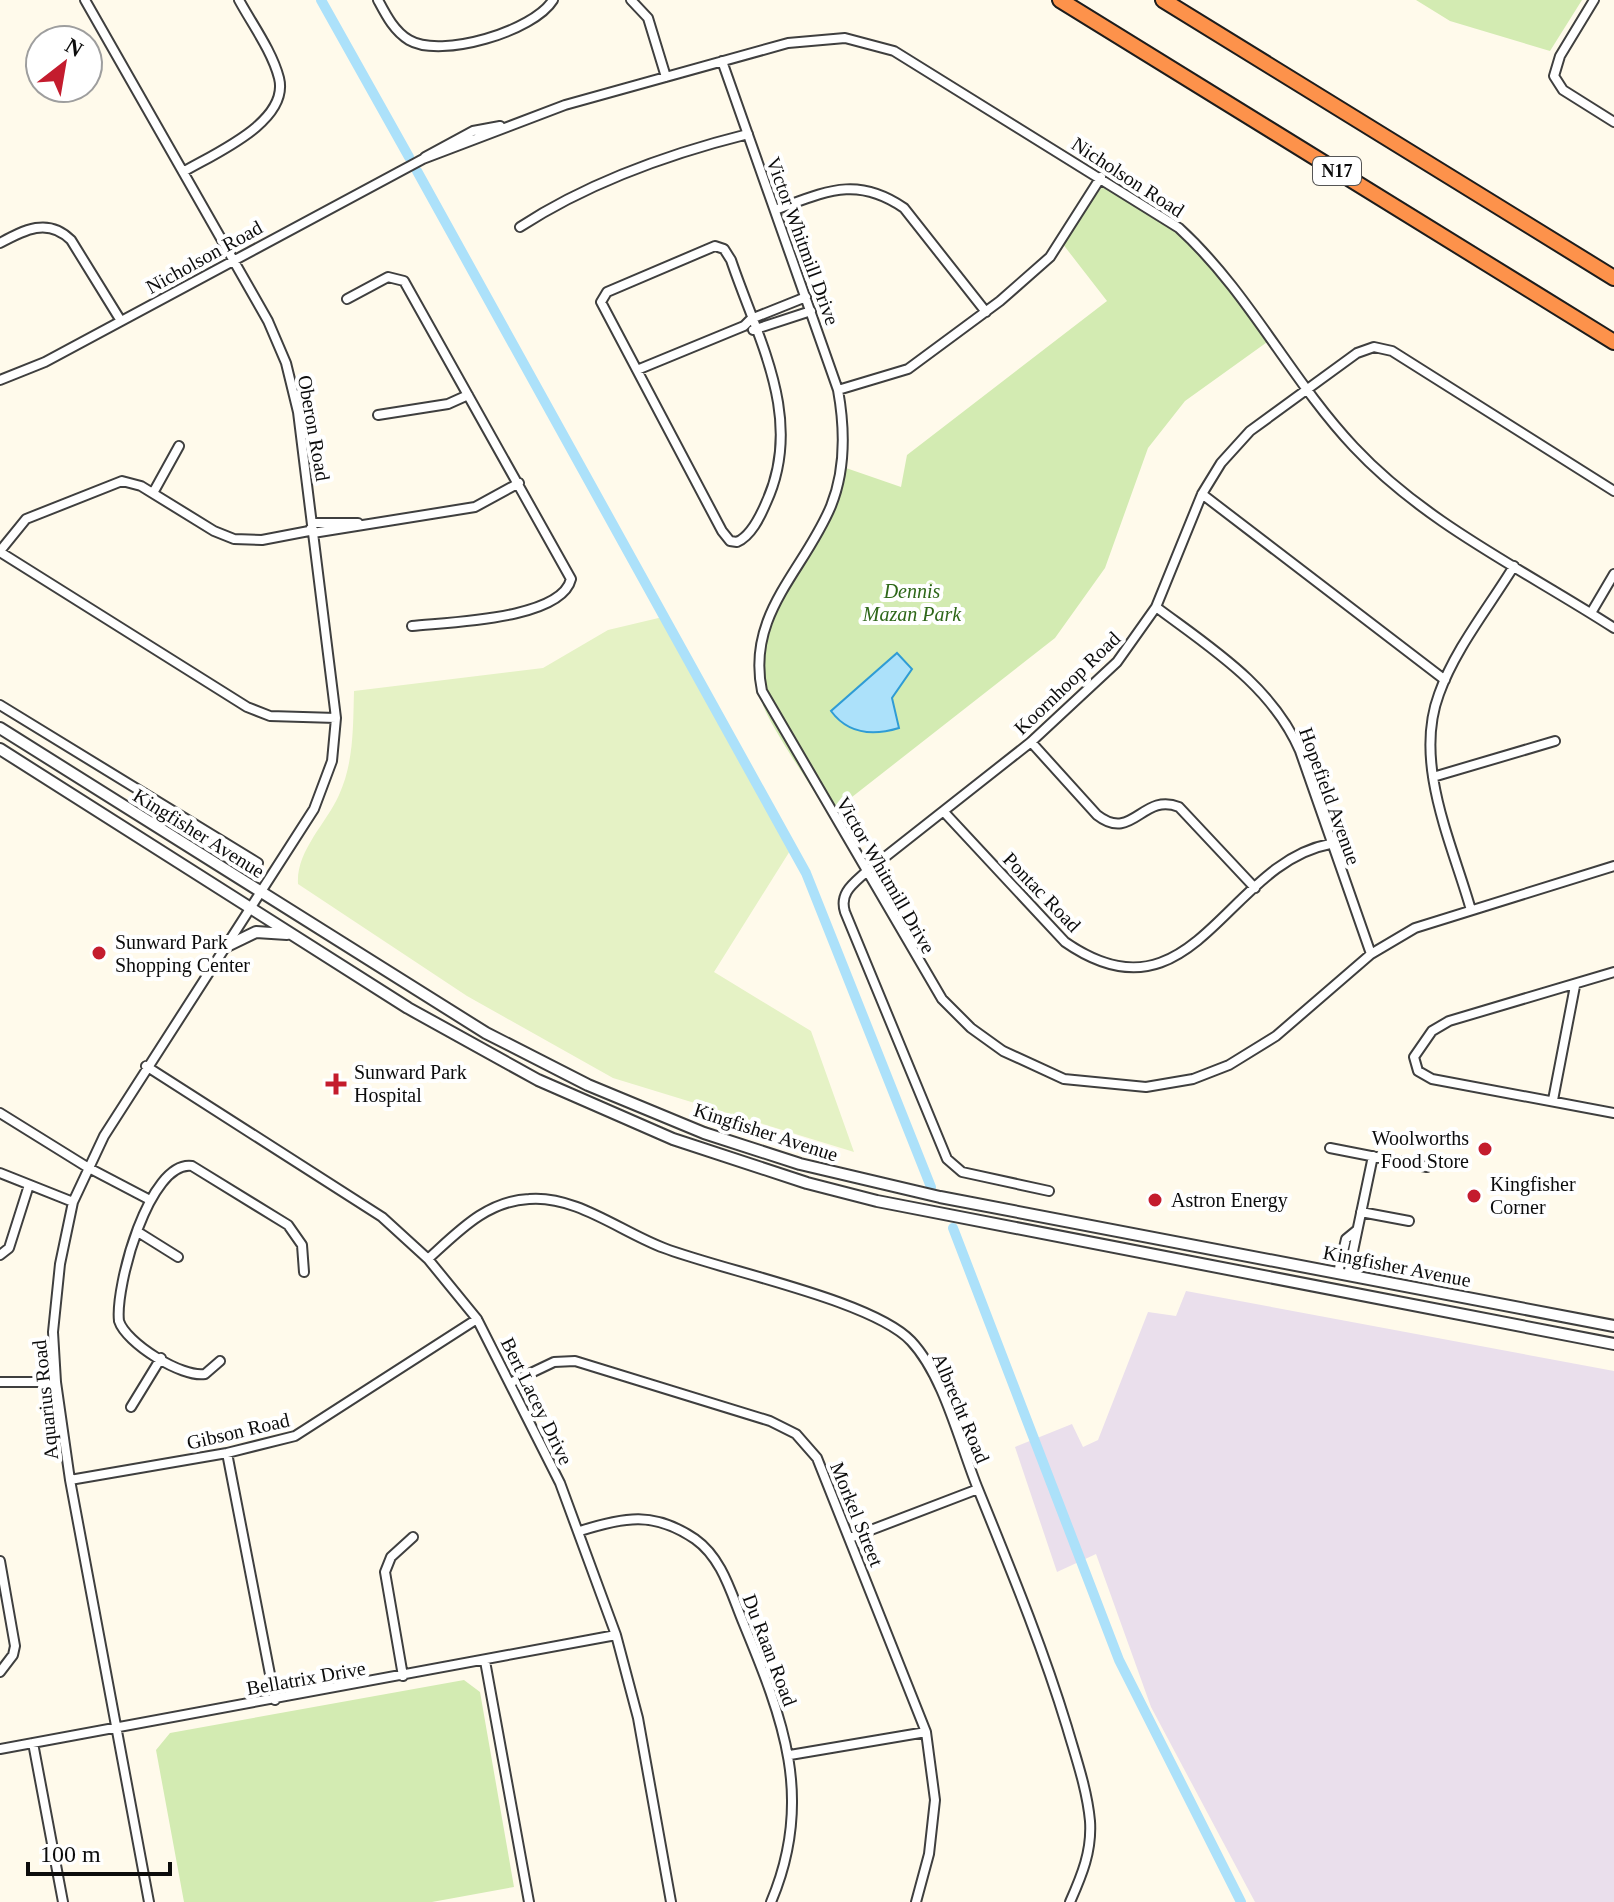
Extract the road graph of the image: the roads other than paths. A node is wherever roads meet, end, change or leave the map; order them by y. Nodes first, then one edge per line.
1 (85, 0) edge
2 (239, 0) edge
3 (378, 0) edge
4 (553, 0) edge
5 (631, 0) edge
6 (1060, 0) edge
7 (1163, 0) edge
8 (1594, 0) edge
9 (722, 61) junction
10 (666, 77) junction
11 (1614, 122) edge
12 (748, 134) junction
13 (183, 172) junction
14 (1101, 177) junction
15 (775, 210) junction
16 (520, 227) dead end
17 (0, 243) edge
18 (232, 260) junction
19 (1614, 278) edge
20 (806, 297) junction
21 (347, 299) dead end
22 (811, 311) junction
23 (986, 312) junction
24 (751, 319) junction
25 (121, 321) junction
26 (744, 326) junction
27 (755, 330) junction
28 (1614, 342) edge
29 (637, 370) junction
30 (0, 380) edge
31 (1307, 388) junction
32 (838, 390) junction
33 (468, 395) junction
34 (378, 415) dead end
35 (179, 446) dead end
36 (519, 483) junction
37 (1614, 491) edge
38 (153, 493) junction
39 (1202, 494) junction
40 (312, 530) junction
41 (0, 551) edge
42 (1514, 566) junction
43 (1614, 574) edge
44 (1156, 607) junction
45 (1591, 613) junction
46 (412, 626) dead end
47 (1614, 628) edge
48 (1445, 680) junction
49 (0, 705) edge
50 (336, 718) junction
51 (0, 728) edge
52 (1555, 741) dead end
53 (1031, 742) junction
54 (0, 749) edge
55 (1433, 777) junction
56 (944, 812) junction
57 (1330, 844) junction
58 (258, 863) dead end
59 (1614, 866) edge
60 (866, 872) junction
61 (1255, 888) junction
62 (260, 893) junction
63 (250, 908) junction
64 (1471, 910) junction
65 (296, 937) junction
66 (225, 947) junction
67 (1371, 954) junction
68 (1614, 972) edge
69 (1575, 986) junction
70 (146, 1066) junction
71 (1553, 1100) junction
72 (0, 1113) edge
73 (1614, 1113) edge
74 (4, 1119) edge
75 (1330, 1148) dead end
76 (1373, 1156) junction
77 (87, 1167) junction
78 (1427, 1167) dead end
79 (0, 1173) edge
80 (29, 1185) junction
81 (1049, 1191) dead end
82 (150, 1200) junction
83 (73, 1202) junction
84 (1361, 1212) junction
85 (1409, 1221) dead end
86 (138, 1232) junction
87 (0, 1255) edge
88 (178, 1257) dead end
89 (428, 1259) junction
90 (304, 1272) dead end
91 (1343, 1274) junction
92 (477, 1319) junction
93 (1614, 1326) edge
94 (1614, 1344) edge
95 (161, 1358) junction
96 (220, 1361) dead end
97 (0, 1382) edge
98 (56, 1382) junction
99 (512, 1382) junction
100 (131, 1407) dead end
101 (227, 1453) junction
102 (70, 1480) junction
103 (978, 1489) junction
104 (580, 1531) junction
105 (413, 1537) dead end
106 (850, 1538) junction
107 (0, 1561) edge
108 (616, 1635) junction
109 (485, 1661) junction
110 (0, 1672) edge
111 (403, 1676) junction
112 (275, 1700) junction
113 (117, 1728) junction
114 (926, 1732) junction
115 (33, 1743) junction
116 (0, 1749) edge
117 (790, 1755) junction
118 (63, 1902) edge
119 (149, 1902) edge
120 (529, 1902) edge
121 (671, 1902) edge
122 (771, 1902) edge
123 (916, 1902) edge
124 (1070, 1902) edge

1 - 13 street, Oberon Road
2 - 13 street
3 - 4 street
5 - 10 street
6 - 28 highway, N17
7 - 19 highway, N17
8 - 11 street
9 - 10 street, Nicholson Road
9 - 12 street, Victor Whitmill Drive
9 - 14 street, Nicholson Road
10 - 18 street, Nicholson Road
12 - 15 street, Victor Whitmill Drive
12 - 16 street
13 - 18 street, Oberon Road
14 - 23 street
14 - 31 street, Nicholson Road
15 - 20 street, Victor Whitmill Drive
15 - 23 street
17 - 25 street
18 - 25 street, Nicholson Road
18 - 40 street, Oberon Road
20 - 22 street, Victor Whitmill Drive
20 - 24 street
21 - 33 street
22 - 27 street
22 - 32 street, Victor Whitmill Drive
23 - 32 street
24 - 26 street
24 - 27 street
24 - 29 street
25 - 30 street, Nicholson Road
26 - 27 street
26 - 29 street
27 - 29 street
31 - 37 street, Koornhoop Road
31 - 39 street, Koornhoop Road
31 - 42 street, Nicholson Road
32 - 60 street, Victor Whitmill Drive
33 - 34 street
33 - 36 street
35 - 38 street
36 - 40 street
36 - 46 street
38 - 40 street
38 - 41 street
39 - 44 street, Koornhoop Road
39 - 48 street
40 - 50 street, Oberon Road
41 - 50 street
42 - 45 street, Nicholson Road
42 - 48 street
43 - 45 street
44 - 53 street, Koornhoop Road
44 - 57 street, Hopefield Avenue
45 - 47 street, Nicholson Road
48 - 55 street
49 - 58 street
50 - 62 street, Oberon Road
51 - 62 street, Kingfisher Avenue
52 - 55 street
53 - 56 street, Koornhoop Road
53 - 61 street
54 - 63 street, Kingfisher Avenue
55 - 64 street
56 - 60 street, Koornhoop Road
56 - 61 street, Pontac Road
57 - 61 street, Pontac Road
57 - 67 street, Hopefield Avenue
59 - 64 street, Victor Whitmill Drive
60 - 67 street, Victor Whitmill Drive
60 - 81 street, Koornhoop Road
62 - 63 street, Aquarius Road
62 - 91 street, Kingfisher Avenue
63 - 65 street, Kingfisher Avenue
63 - 66 street, Aquarius Road
64 - 67 street, Victor Whitmill Drive
65 - 66 street
65 - 94 street, Kingfisher Avenue
66 - 70 street, Aquarius Road
68 - 69 street
69 - 71 street
69 - 71 street
70 - 77 street, Aquarius Road
70 - 89 street, Bert Lacey Drive
71 - 73 street
72 - 74 street
74 - 77 street
75 - 76 street
76 - 78 street
76 - 84 street
77 - 82 street
77 - 83 street, Aquarius Road
79 - 80 street
80 - 83 street
80 - 87 street
82 - 86 street
82 - 90 street
83 - 98 street, Aquarius Road
84 - 85 street
84 - 91 street
86 - 88 street
86 - 95 street
89 - 92 street, Bert Lacey Drive
89 - 103 street, Albrecht Road
91 - 93 street, Kingfisher Avenue
92 - 99 street, Bert Lacey Drive
92 - 101 street, Gibson Road
95 - 96 street
95 - 100 street
97 - 98 street
98 - 102 street, Aquarius Road
99 - 104 street, Bert Lacey Drive
99 - 106 street, Morkel Street
101 - 102 street, Gibson Road
101 - 112 street
102 - 113 street, Aquarius Road
103 - 106 street
103 - 124 street, Albrecht Road
104 - 108 street, Bert Lacey Drive
104 - 117 street, Du Raan Road
105 - 111 street
106 - 114 street, Morkel Street
107 - 110 street
108 - 109 street, Bellatrix Drive
108 - 121 street, Bert Lacey Drive
109 - 111 street, Bellatrix Drive
109 - 120 street
111 - 112 street, Bellatrix Drive
112 - 113 street, Bellatrix Drive
113 - 115 street, Bellatrix Drive
113 - 119 street, Aquarius Road
114 - 117 street
114 - 123 street, Morkel Street
115 - 116 street, Bellatrix Drive
115 - 118 street
117 - 122 street, Du Raan Road

